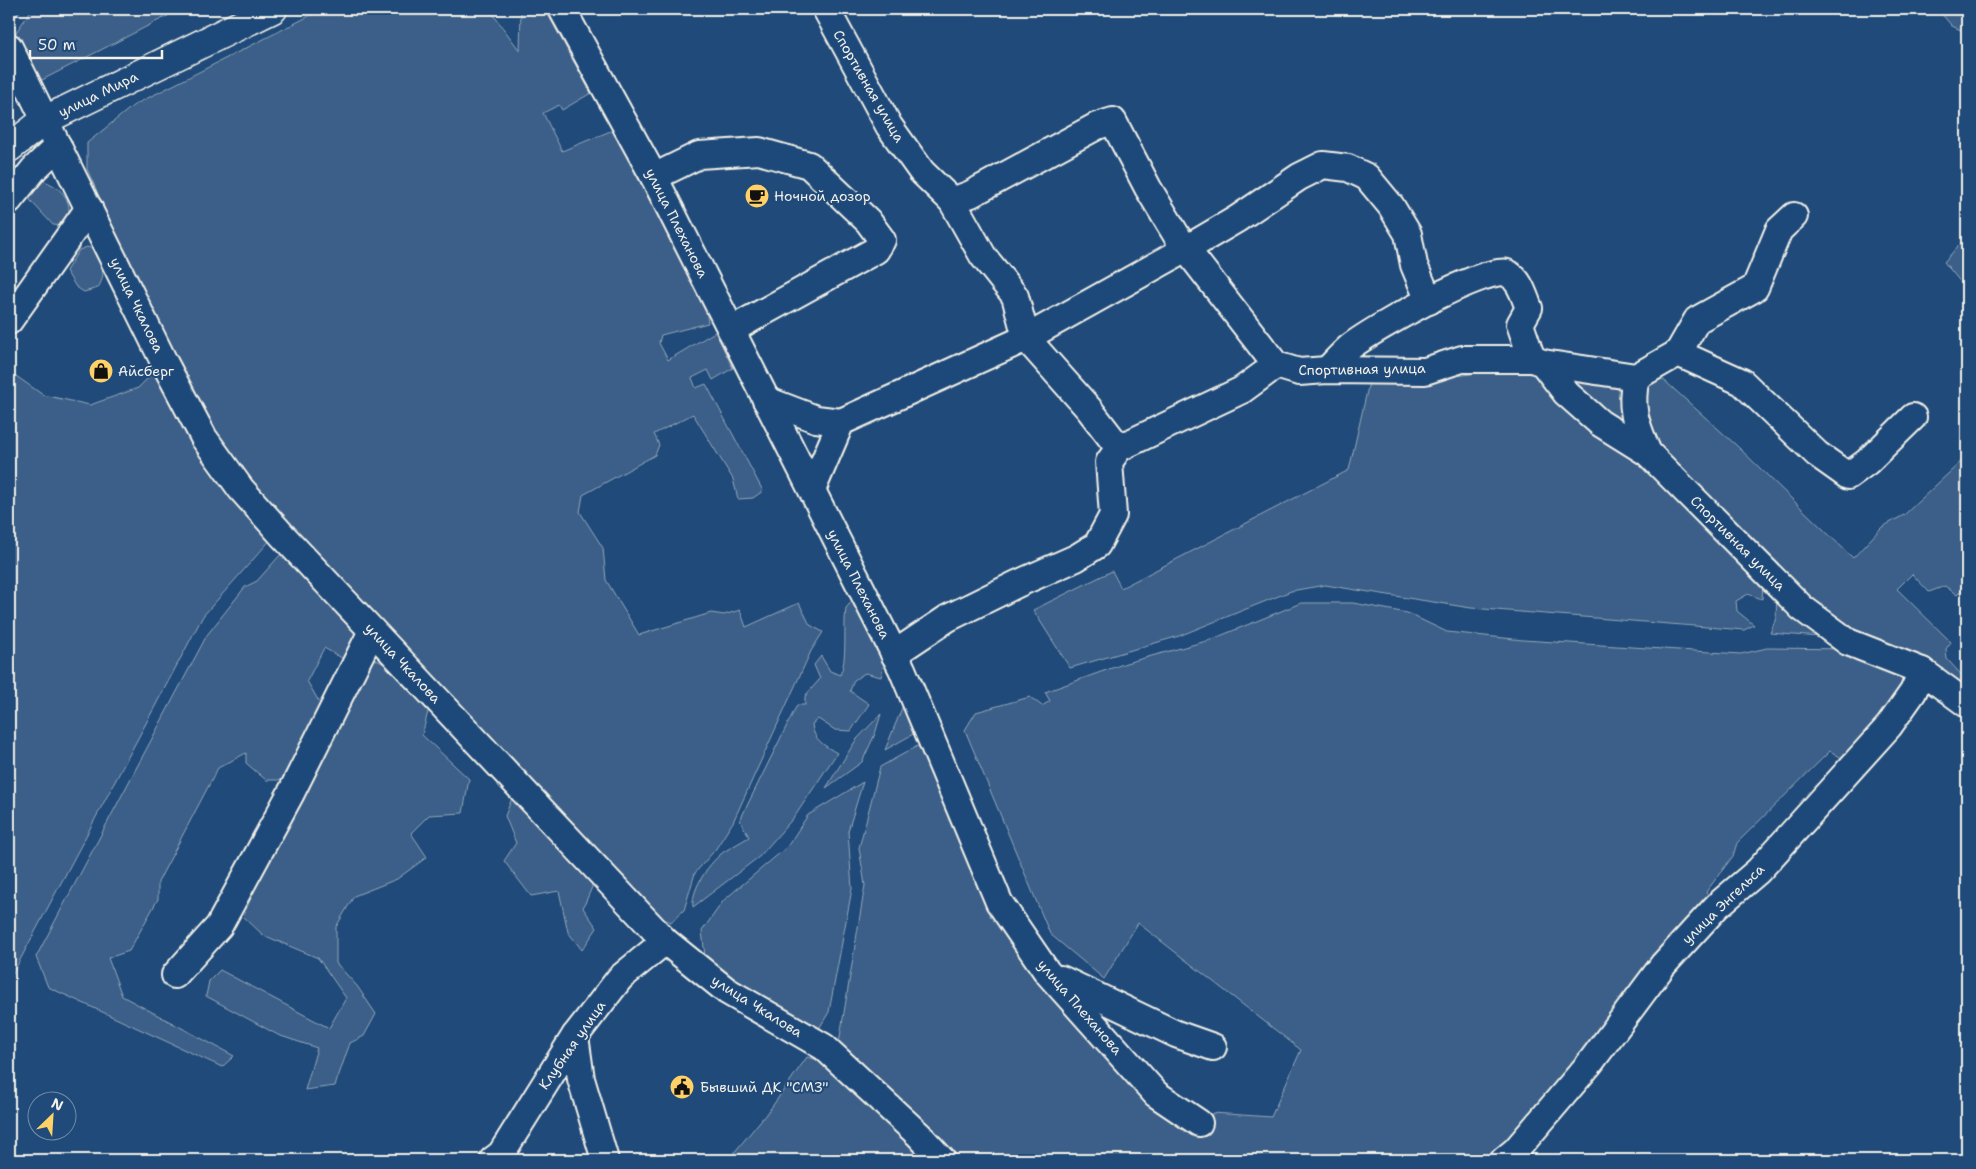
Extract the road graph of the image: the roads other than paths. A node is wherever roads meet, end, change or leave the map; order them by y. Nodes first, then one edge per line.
1 (273, 9) edge
2 (562, 9) edge
3 (826, 9) edge
4 (9, 47) edge
5 (45, 120) junction
6 (58, 146) junction
7 (9, 148) edge
8 (654, 177) junction
9 (9, 200) edge
10 (952, 201) junction
11 (89, 208) junction
12 (1794, 216) dead end
13 (1186, 249) junction
14 (1429, 301) junction
15 (9, 322) edge
16 (731, 330) junction
17 (1026, 338) junction
18 (1678, 354) junction
19 (1537, 361) junction
20 (1276, 365) junction
21 (1327, 370) junction
22 (1636, 377) junction
23 (766, 400) junction
24 (1913, 417) dead end
25 (841, 422) junction
26 (1119, 448) junction
27 (1648, 453) junction
28 (812, 490) junction
29 (372, 630) junction
30 (894, 654) junction
31 (1922, 671) junction
32 (1967, 704) edge
33 (665, 941) junction
34 (1047, 972) junction
35 (174, 975) dead end
36 (575, 1036) junction
37 (1213, 1047) dead end
38 (1199, 1123) dead end
39 (1515, 1157) edge
40 (493, 1160) edge
41 (605, 1160) edge
42 (942, 1160) edge

1 - 5 highway, улица Мира
2 - 8 street, улица Плеханова
3 - 10 street, Спортивная улица
4 - 5 street, улица Чкалова
5 - 6 street, улица Чкалова
5 - 7 highway, улица Мира
6 - 9 street
6 - 11 street, улица Чкалова
8 - 16 street, улица Плеханова
8 - 16 street
10 - 13 street
10 - 17 street, Спортивная улица
11 - 15 street
11 - 29 street, улица Чкалова
12 - 18 street
13 - 14 street
13 - 17 street
13 - 20 street
14 - 19 street
14 - 21 street
16 - 23 street, улица Плеханова
17 - 25 street
17 - 26 street
18 - 22 street
18 - 24 street
19 - 21 street, Спортивная улица
19 - 22 street
19 - 27 street, Спортивная улица
20 - 21 street, Спортивная улица
20 - 26 street
22 - 27 street
23 - 25 street
23 - 28 street, улица Плеханова
25 - 28 street
26 - 30 street
27 - 31 street, Спортивная улица
28 - 30 street, улица Плеханова
29 - 33 street, улица Чкалова
29 - 35 street
30 - 34 street, улица Плеханова
31 - 32 street, Спортивная улица
31 - 39 street, улица Энгельса
33 - 36 street, Клубная улица
33 - 42 street, улица Чкалова
34 - 37 street
34 - 38 street, улица Плеханова
36 - 40 street, Клубная улица
36 - 41 street

